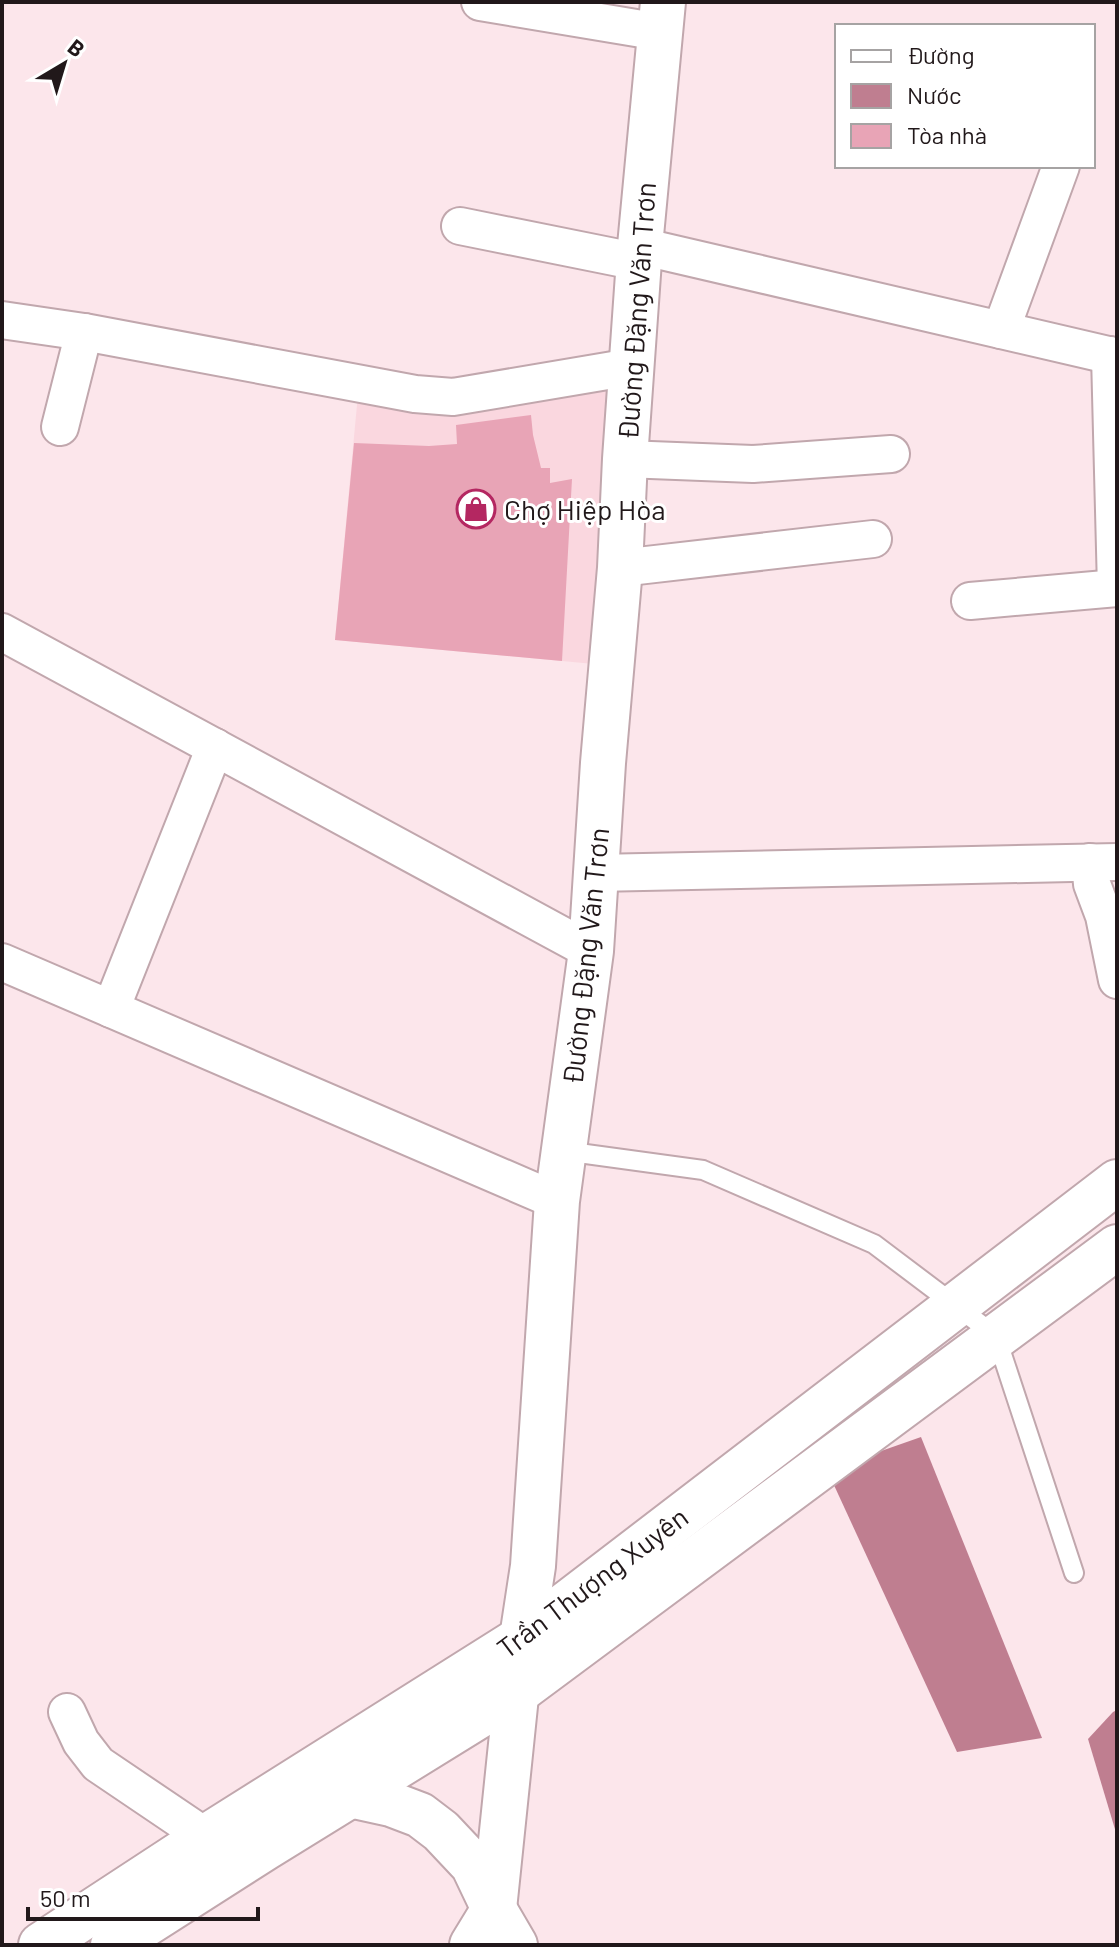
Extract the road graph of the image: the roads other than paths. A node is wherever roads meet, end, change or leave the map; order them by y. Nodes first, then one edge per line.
1 (480, 2) edge
2 (662, 17) edge
3 (1060, 168) edge
4 (460, 226) dead end
5 (640, 254) junction
6 (2, 320) edge
7 (1001, 330) junction
8 (84, 332) junction
9 (1114, 356) edge
10 (631, 367) junction
11 (60, 427) dead end
12 (891, 454) dead end
13 (625, 459) junction
14 (873, 539) dead end
15 (620, 568) junction
16 (1116, 588) edge
17 (970, 601) dead end
18 (5, 641) edge
19 (215, 747) junction
20 (1103, 862) edge
21 (595, 873) junction
22 (591, 951) junction
23 (2, 962) edge
24 (1117, 980) edge
25 (111, 1009) junction
26 (564, 1151) junction
27 (1117, 1182) edge
28 (557, 1201) junction
29 (1117, 1247) edge
30 (956, 1306) junction
31 (996, 1336) junction
32 (1074, 1573) dead end
33 (522, 1638) junction
34 (516, 1693) junction
35 (67, 1712) dead end
36 (350, 1795) junction
37 (206, 1837) junction
38 (485, 1937) edge
39 (41, 1945) edge
40 (113, 1945) edge

1 - 2 street
2 - 5 main road, Đường Đặng Văn Trơn
3 - 7 street
4 - 5 street
5 - 7 street
5 - 10 main road, Đường Đặng Văn Trơn
6 - 8 street
7 - 9 street
8 - 10 street
8 - 11 street
9 - 16 street
10 - 13 main road, Đường Đặng Văn Trơn
12 - 13 street
13 - 15 main road, Đường Đặng Văn Trơn
14 - 15 street
15 - 21 main road, Đường Đặng Văn Trơn
16 - 17 street
18 - 19 street
19 - 22 street
19 - 25 street
20 - 21 street
20 - 24 street
21 - 22 main road, Đường Đặng Văn Trơn
22 - 26 main road, Đường Đặng Văn Trơn
23 - 25 street
25 - 28 street
26 - 28 main road, Đường Đặng Văn Trơn
26 - 30 lane
27 - 30 main road, Trần Thượng Xuyên
28 - 33 main road, Đường Đặng Văn Trơn
29 - 31 main road, Trần Thượng Xuyên
30 - 31 lane
30 - 33 main road, Trần Thượng Xuyên
31 - 32 lane
31 - 34 main road, Trần Thượng Xuyên
33 - 34 main road, Đường Đặng Văn Trơn
33 - 37 main road, Trần Thượng Xuyên
34 - 36 main road, Trần Thượng Xuyên
34 - 38 main road, Đường Đặng Văn Trơn
35 - 37 street
36 - 38 main road
36 - 40 main road, Trần Thượng Xuyên
37 - 39 main road, Trần Thượng Xuyên

